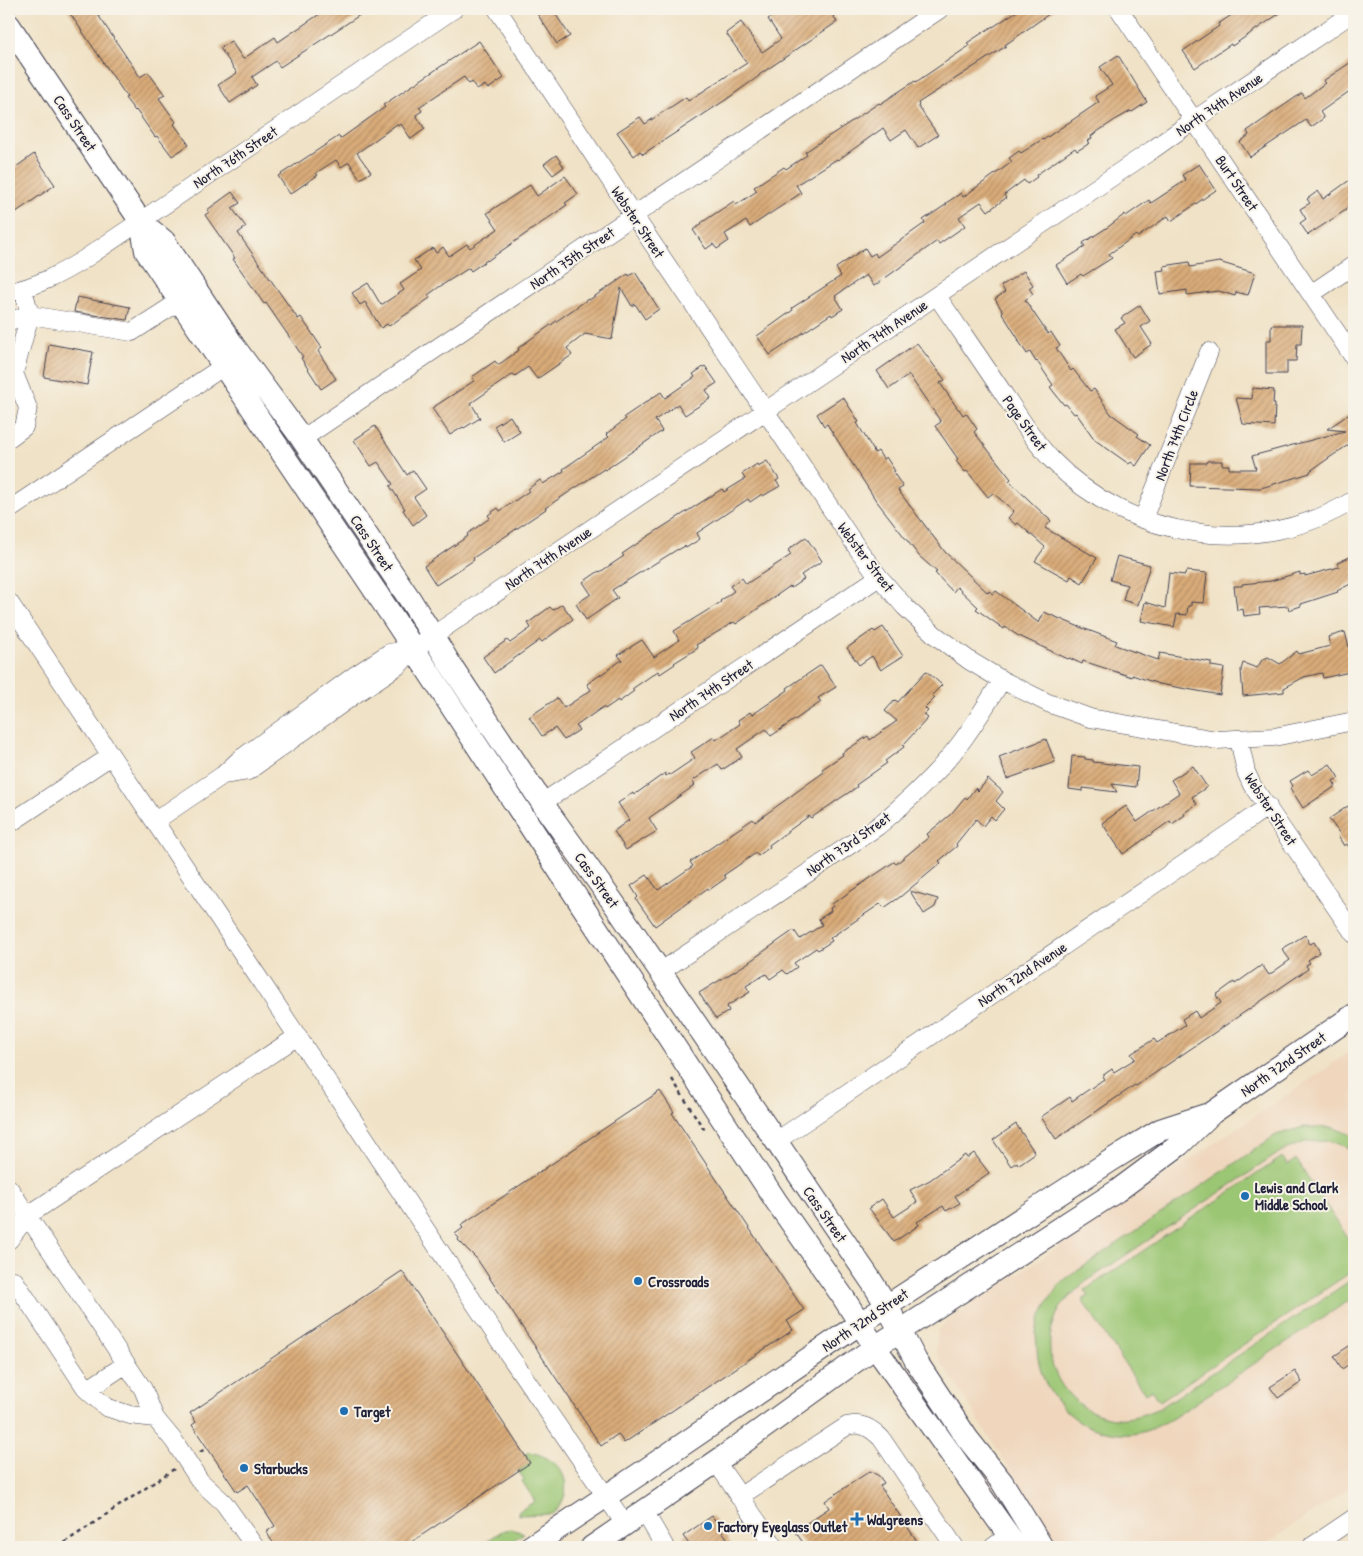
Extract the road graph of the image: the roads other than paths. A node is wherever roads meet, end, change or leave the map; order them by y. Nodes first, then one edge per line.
1 (454, 9) edge
2 (497, 9) edge
3 (940, 9) edge
4 (1119, 9) edge
5 (1354, 12) edge
6 (9, 25) edge
7 (1194, 120) junction
8 (634, 216) junction
9 (141, 222) junction
10 (1354, 265) edge
11 (16, 290) edge
12 (1311, 294) junction
13 (937, 296) junction
14 (180, 301) junction
15 (30, 315) junction
16 (9, 321) edge
17 (1209, 352) dead end
18 (1354, 358) edge
19 (224, 366) junction
20 (765, 412) junction
21 (9, 438) edge
22 (302, 439) junction
23 (1354, 500) edge
24 (9, 510) edge
25 (1143, 519) junction
26 (879, 577) junction
27 (9, 602) edge
28 (433, 636) junction
29 (413, 649) junction
30 (1002, 680) junction
31 (1354, 721) edge
32 (1239, 739) junction
33 (111, 756) junction
34 (542, 803) junction
35 (1268, 806) junction
36 (155, 821) junction
37 (9, 824) edge
38 (1354, 934) edge
39 (660, 972) junction
40 (1354, 1015) edge
41 (298, 1036) junction
42 (1212, 1113) junction
43 (775, 1142) junction
44 (9, 1188) edge
45 (27, 1216) junction
46 (9, 1217) edge
47 (9, 1240) edge
48 (14, 1280) dead end
49 (887, 1306) junction
50 (859, 1324) junction
51 (900, 1331) junction
52 (875, 1347) junction
53 (126, 1364) junction
54 (87, 1390) junction
55 (155, 1418) junction
56 (716, 1462) junction
57 (606, 1497) junction
58 (740, 1497) junction
59 (644, 1511) junction
60 (1354, 1518) edge
61 (625, 1524) junction
62 (1006, 1544) edge
63 (950, 1545) edge
64 (255, 1547) edge
65 (530, 1547) edge
66 (592, 1547) edge
67 (665, 1547) edge
68 (775, 1547) edge
69 (1042, 1547) edge
70 (1311, 1547) edge

1 - 9 street, North 76th Street
2 - 8 street, Webster Street
3 - 8 street, North 75th Street
4 - 7 street, Burt Street
5 - 7 street, North 74th Avenue
6 - 9 main road, Cass Street
7 - 12 street, Burt Street
7 - 13 street, North 74th Avenue
8 - 20 street, Webster Street
8 - 22 street, North 75th Street
9 - 11 street, North 76th Street
9 - 14 main road, Cass Street
9 - 22 main road, Cass Street
10 - 12 street
11 - 15 street
12 - 18 street, Burt Street
13 - 20 street, North 74th Avenue
13 - 25 street, Page Street
14 - 15 street
14 - 19 main road, Cass Street
15 - 16 street
15 - 21 street
17 - 25 street, North 74th Circle
19 - 24 street
19 - 29 main road, Cass Street
20 - 26 street, Webster Street
20 - 28 street, North 74th Avenue
22 - 28 main road, Cass Street
23 - 25 street
26 - 30 street, Webster Street
26 - 34 street, North 74th Street
27 - 33 street
28 - 29 street, North 74th Avenue
28 - 34 main road, Cass Street
29 - 36 street
29 - 50 main road, Cass Street
30 - 32 street, Webster Street
30 - 39 street, North 73rd Street
31 - 32 street
32 - 35 street, Webster Street
33 - 36 street
33 - 37 street
34 - 39 main road, Cass Street
35 - 38 street, Webster Street
35 - 43 street, North 72nd Avenue
36 - 41 street
39 - 43 main road, Cass Street
40 - 42 main road, North 72nd Street
41 - 45 street
41 - 57 street
42 - 49 main road, North 72nd Street
42 - 51 main road, North 72nd Street
43 - 49 main road, Cass Street
44 - 45 street
45 - 46 street
45 - 47 street
45 - 53 street
48 - 54 street
49 - 50 main road, North 72nd Street
49 - 51 main road, Cass Street
50 - 52 main road, Cass Street
50 - 57 main road, North 72nd Street
51 - 52 main road, North 72nd Street
51 - 69 main road, Cass Street
52 - 56 main road, North 72nd Street
52 - 62 main road, Cass Street
53 - 54 street
53 - 55 street
54 - 55 street
55 - 64 street
56 - 58 street
56 - 59 main road, North 72nd Street
57 - 61 street
57 - 65 main road, North 72nd Street
58 - 63 street
58 - 68 street
59 - 61 main road, North 72nd Street
59 - 67 street
60 - 70 street
61 - 66 main road, North 72nd Street

